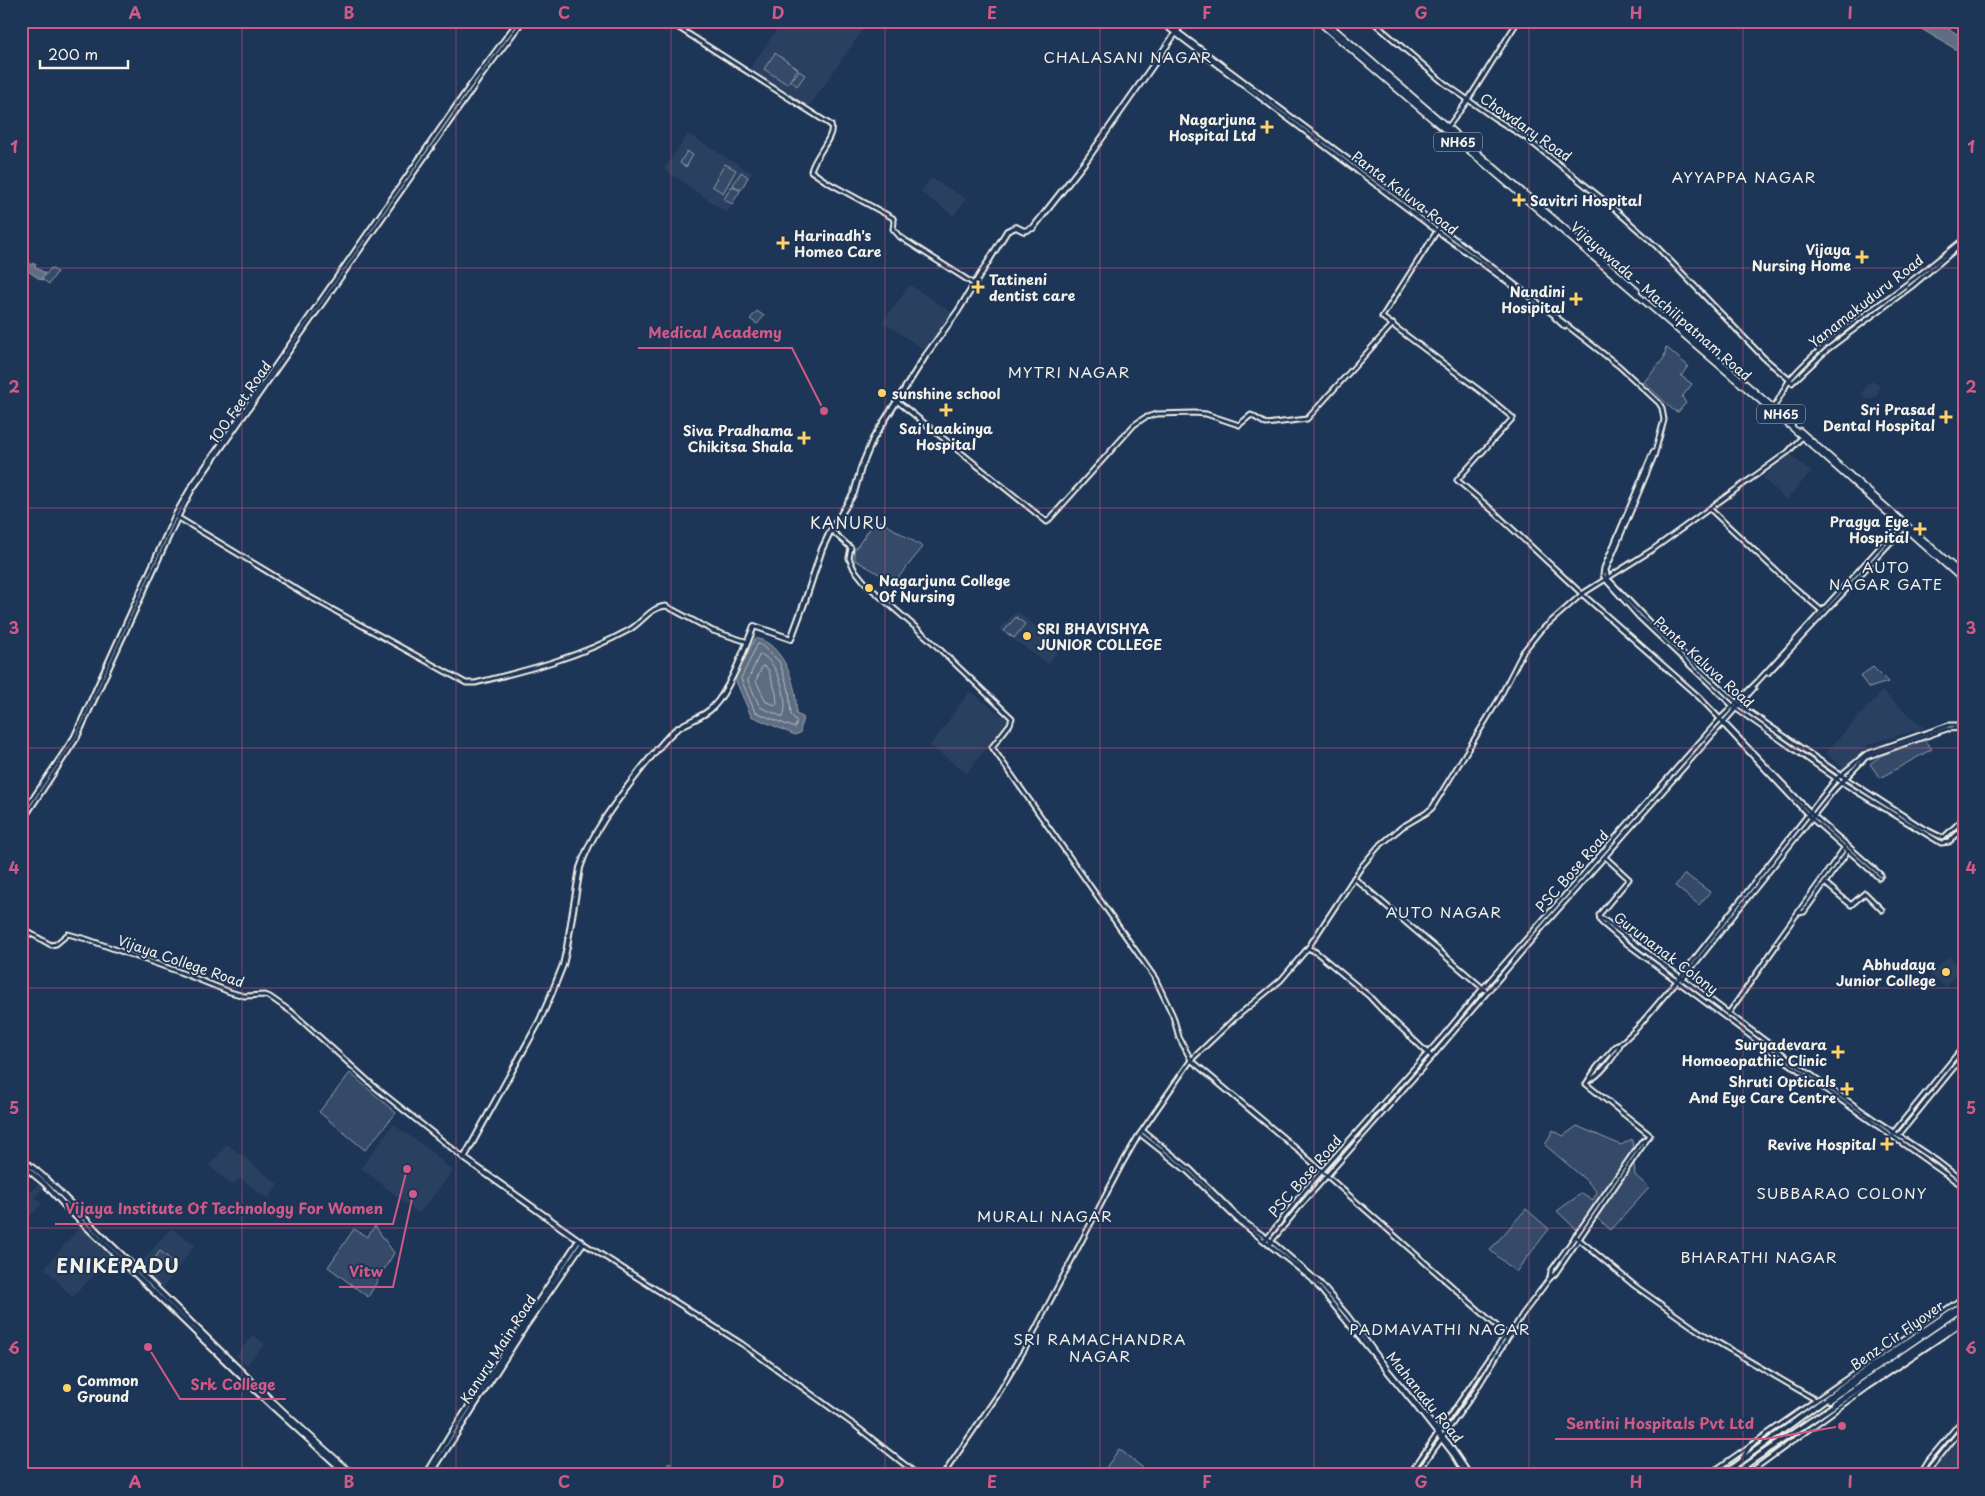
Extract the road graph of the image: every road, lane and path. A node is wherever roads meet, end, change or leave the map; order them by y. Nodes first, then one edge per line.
1 (518, 21) edge
2 (523, 21) edge
3 (668, 21) edge
4 (1161, 21) edge
5 (1184, 21) edge
6 (1318, 21) edge
7 (1325, 21) edge
8 (1372, 21) edge
9 (1518, 21) edge
10 (1176, 33) junction
11 (1468, 100) junction
12 (1447, 129) junction
13 (1438, 230) junction
14 (1964, 238) edge
15 (1964, 242) edge
16 (974, 284) junction
17 (1392, 324) junction
18 (1694, 342) junction
19 (1791, 381) junction
20 (897, 401) junction
21 (1773, 408) junction
22 (1802, 437) junction
23 (1851, 478) junction
24 (1710, 509) junction
25 (176, 516) junction
26 (1903, 525) junction
27 (831, 530) junction
28 (1964, 576) edge
29 (1607, 580) junction
30 (1964, 581) edge
31 (1582, 594) junction
32 (1822, 612) junction
33 (748, 642) junction
34 (1737, 704) junction
35 (1734, 707) junction
36 (1720, 719) junction
37 (1724, 723) junction
38 (1964, 726) edge
39 (1840, 775) junction
40 (1845, 778) junction
41 (1836, 779) junction
42 (1841, 782) junction
43 (1808, 813) junction
44 (21, 816) edge
45 (1812, 817) junction
46 (1964, 818) edge
47 (21, 823) edge
48 (1964, 826) edge
49 (1848, 848) junction
50 (1602, 854) junction
51 (1605, 858) junction
52 (1880, 876) dead end
53 (1354, 878) junction
54 (1823, 882) junction
55 (1882, 910) dead end
56 (21, 928) edge
57 (1308, 948) junction
58 (1679, 980) junction
59 (1483, 988) junction
60 (1487, 991) junction
61 (1728, 1014) junction
62 (1761, 1037) junction
63 (1758, 1041) junction
64 (1964, 1046) edge
65 (1960, 1051) junction
66 (1428, 1053) junction
67 (1964, 1054) edge
68 (1432, 1057) junction
69 (1191, 1060) junction
70 (1141, 1132) junction
71 (1894, 1132) junction
72 (1890, 1136) junction
73 (1899, 1136) junction
74 (1647, 1139) junction
75 (1896, 1140) junction
76 (21, 1158) edge
77 (464, 1158) junction
78 (21, 1164) edge
79 (1322, 1172) junction
80 (1326, 1176) junction
81 (1964, 1182) edge
82 (1964, 1187) edge
83 (1575, 1236) junction
84 (1579, 1239) junction
85 (581, 1241) junction
86 (1268, 1241) junction
87 (1550, 1278) junction
88 (1964, 1297) edge
89 (1964, 1302) edge
90 (1964, 1307) edge
91 (1964, 1314) edge
92 (1964, 1320) edge
93 (1512, 1333) junction
94 (1507, 1335) junction
95 (500, 1362) junction
96 (1816, 1400) junction
97 (1812, 1410) junction
98 (1819, 1414) junction
99 (1964, 1418) edge
100 (1964, 1426) edge
101 (1438, 1433) junction
102 (1441, 1437) junction
103 (1750, 1446) junction
104 (1738, 1463) junction
105 (348, 1475) edge
106 (354, 1475) edge
107 (426, 1475) edge
108 (430, 1475) edge
109 (918, 1475) edge
110 (943, 1475) edge
111 (1409, 1475) edge
112 (1416, 1475) edge
113 (1466, 1475) edge
114 (1470, 1475) edge
115 (1708, 1475) edge
116 (1722, 1475) edge
117 (1732, 1475) edge
118 (1746, 1475) edge
119 (1919, 1475) edge
120 (1925, 1475) edge

1 - 25 street, 100 Feet Road
2 - 25 street, 100 Feet Road
3 - 16 street
4 - 10 street, Panta Kaluva Road
5 - 10 main road
6 - 12 highway, Vijayawada - Machilipatnam Road / NH65
7 - 12 highway, Vijayawada - Machilipatnam Road / NH65
8 - 11 street, Chowdary Road
9 - 11 street
10 - 13 street, Panta Kaluva Road
10 - 16 main road
11 - 12 street
11 - 19 street, Chowdary Road
12 - 18 highway, Vijayawada - Machilipatnam Road / NH65
13 - 17 street
13 - 29 street, Panta Kaluva Road
14 - 19 street, Yanamakuduru Road
15 - 19 street, Yanamakuduru Road
16 - 20 main road
17 - 20 street
17 - 31 street
18 - 21 highway, Vijayawada - Machilipatnam Road / NH65
18 - 22 highway, Vijayawada - Machilipatnam Road / NH65
19 - 21 street, Yanamakuduru Road
20 - 27 main road
21 - 23 highway, Vijayawada - Machilipatnam Road / NH65
22 - 23 highway, Vijayawada - Machilipatnam Road / NH65
22 - 24 street
23 - 26 highway, Vijayawada - Machilipatnam Road / NH65
24 - 29 street
24 - 32 street
25 - 33 street
25 - 44 street, 100 Feet Road
25 - 47 street, 100 Feet Road
26 - 28 highway, Vijayawada - Machilipatnam Road / NH65
26 - 30 highway, Vijayawada - Machilipatnam Road / NH65
26 - 32 street, PSC Bose Road
27 - 33 main road
27 - 69 street
29 - 31 street
29 - 34 street, Panta Kaluva Road
29 - 35 street, Panta Kaluva Road
31 - 36 street
31 - 53 street
32 - 34 street, PSC Bose Road
33 - 77 main road
34 - 35 street, PSC Bose Road
34 - 39 street, Panta Kaluva Road
35 - 36 street, PSC Bose Road
35 - 37 street, PSC Bose Road
35 - 41 street, Panta Kaluva Road
36 - 37 street
36 - 50 street, PSC Bose Road
37 - 43 street
37 - 51 street, PSC Bose Road
38 - 39 street
38 - 40 street
39 - 40 street, Panta Kaluva Road
39 - 41 street
40 - 42 street
40 - 46 street, Panta Kaluva Road
41 - 42 street, Panta Kaluva Road
41 - 43 street
42 - 45 street
42 - 48 street, Panta Kaluva Road
43 - 45 street
43 - 58 street
45 - 49 street
45 - 58 street
49 - 52 street
49 - 54 street
50 - 51 street
50 - 59 street, PSC Bose Road
51 - 58 street, Gurunanak Colony
51 - 60 street, PSC Bose Road
53 - 57 street
53 - 59 street
54 - 55 street
54 - 61 street
56 - 77 street, Vijaya College Road
57 - 66 street
57 - 69 street
58 - 61 street, Gurunanak Colony
58 - 63 street, Gurunanak Colony
58 - 74 street
59 - 60 street
59 - 66 street, PSC Bose Road
60 - 68 street, PSC Bose Road
61 - 62 street, Gurunanak Colony
62 - 63 street
62 - 71 street, Gurunanak Colony
63 - 72 street, Gurunanak Colony
64 - 65 street
65 - 67 street
65 - 71 street
66 - 68 street
66 - 79 street, PSC Bose Road
67 - 73 street
68 - 80 street, PSC Bose Road
69 - 70 street
69 - 79 street
70 - 86 street, Mahanadu Road
70 - 110 street
71 - 72 street
71 - 73 street, Gurunanak Colony
72 - 75 street, Gurunanak Colony
73 - 75 street
73 - 81 street, Gurunanak Colony
74 - 83 street
74 - 84 street
75 - 82 street, Gurunanak Colony
76 - 106 main road
77 - 85 main road
78 - 105 main road
79 - 80 street
79 - 86 street, PSC Bose Road
80 - 86 street, PSC Bose Road
80 - 94 street
83 - 84 street
83 - 87 street
84 - 87 street
84 - 96 street
85 - 95 main road, Kanuru Main Road
85 - 109 street
86 - 101 street, Mahanadu Road
87 - 93 street
88 - 96 street
89 - 97 main road, Benz Cir Flyover
90 - 97 main road
91 - 98 main road
92 - 98 main road, Benz Cir Flyover
92 - 118 street
93 - 94 street
93 - 102 street
94 - 101 street
95 - 107 main road, Kanuru Main Road
95 - 108 main road, Kanuru Main Road
96 - 103 street
97 - 104 main road
98 - 117 main road
99 - 119 street
100 - 120 street
101 - 102 street, Mahanadu Road
101 - 111 street
102 - 112 street
102 - 113 street, Mahanadu Road
102 - 114 street, Mahanadu Road
103 - 104 street
103 - 115 street
104 - 116 main road

